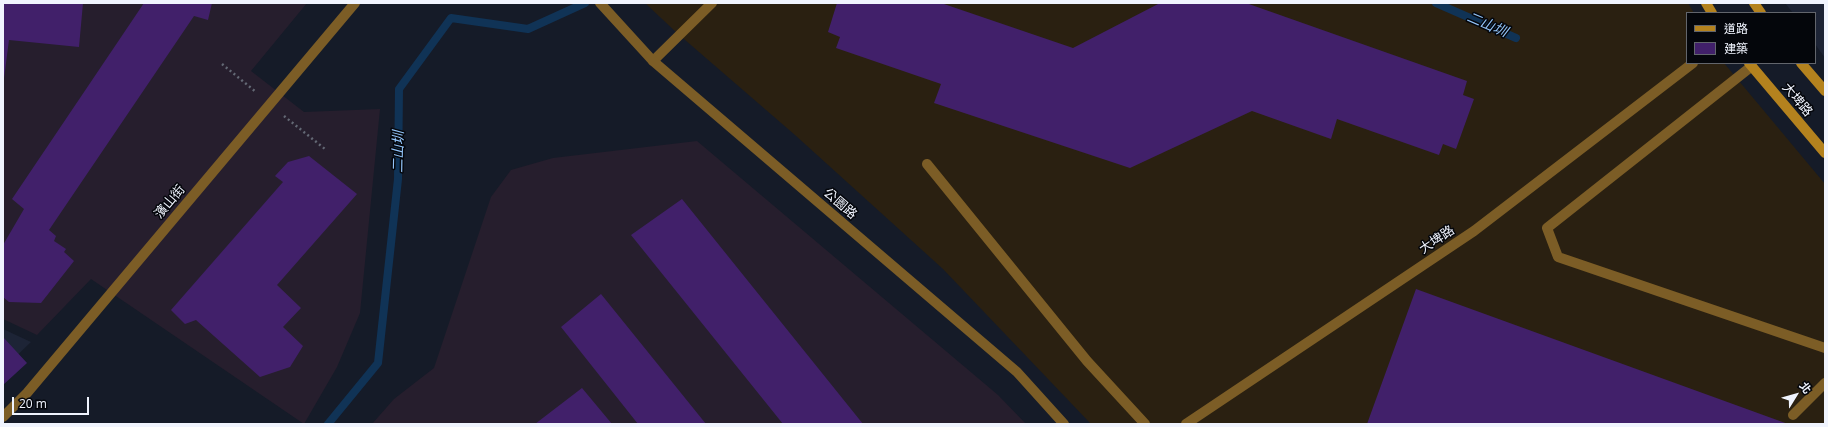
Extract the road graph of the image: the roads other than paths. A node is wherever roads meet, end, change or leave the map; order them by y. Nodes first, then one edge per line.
1 (355, 3) edge
2 (600, 3) edge
3 (712, 3) edge
4 (1706, 3) edge
5 (1754, 3) edge
6 (1711, 12) edge
7 (1760, 12) edge
8 (653, 61) junction
9 (1692, 64) edge
10 (1751, 64) edge
11 (1802, 64) edge
12 (1825, 91) edge
13 (1825, 153) edge
14 (927, 164) dead end
15 (1825, 348) edge
16 (1825, 383) edge
17 (1793, 415) dead end
18 (3, 417) edge
19 (1064, 424) edge
20 (1146, 424) edge
21 (1186, 424) edge

1 - 18 street, 濱山街
2 - 8 street, 公園路
3 - 8 street
4 - 6 main road
5 - 7 main road
8 - 19 street, 公園路
9 - 21 street, 大埤路
10 - 13 main road, 大埤路
10 - 15 street
11 - 12 main road, 大埤路
14 - 20 street
16 - 17 street

